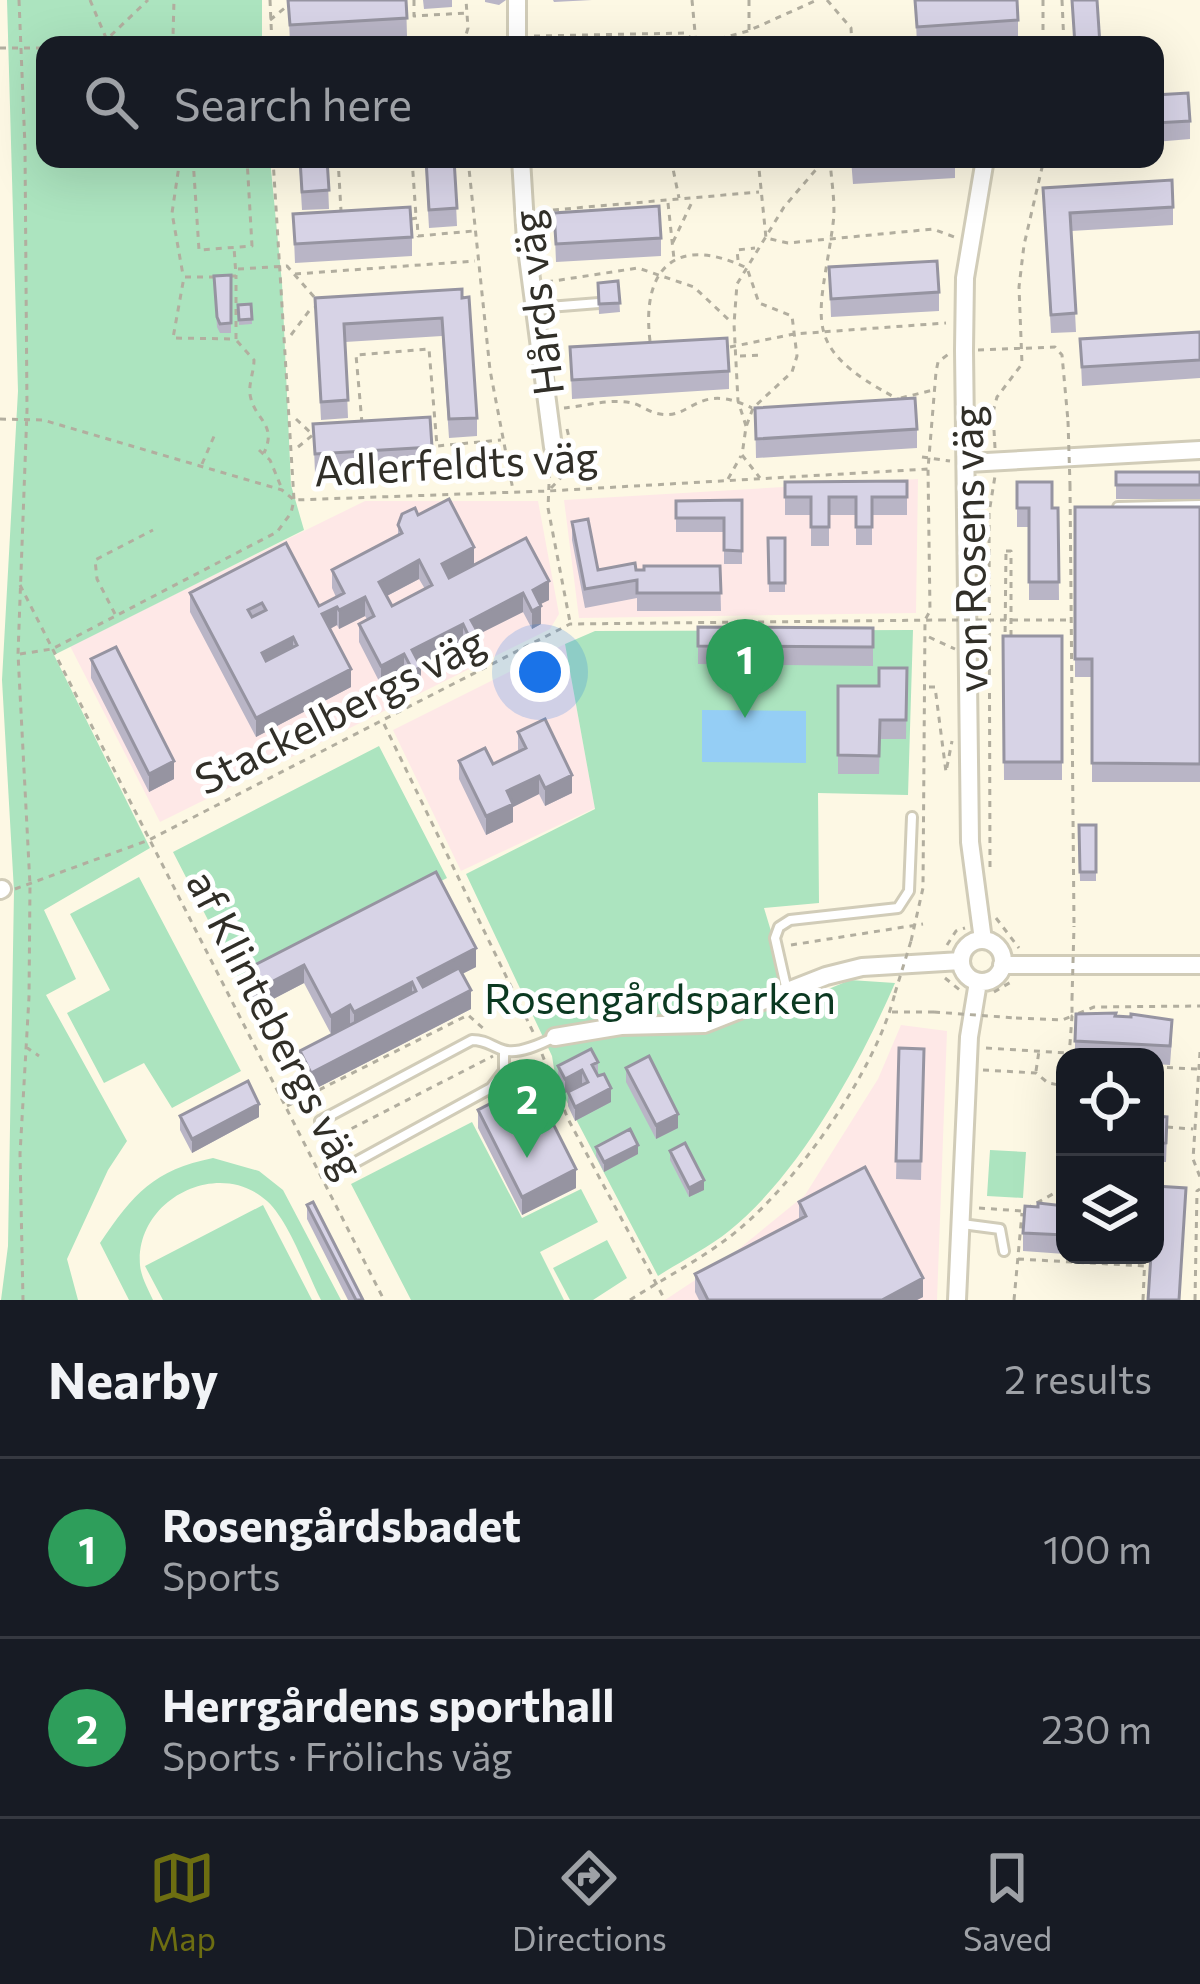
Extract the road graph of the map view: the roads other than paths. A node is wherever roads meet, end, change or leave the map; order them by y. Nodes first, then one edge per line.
1 (517, 0) edge
2 (524, 36) edge
3 (523, 168) edge
4 (983, 168) edge
5 (598, 303) edge
6 (535, 308) junction
7 (554, 447) road end
8 (1200, 450) edge
9 (968, 464) junction
10 (1200, 506) edge
11 (1109, 507) edge
12 (912, 817) dead end
13 (983, 940) junction
14 (961, 961) junction
15 (1002, 965) junction
16 (1200, 965) edge
17 (978, 982) junction
18 (787, 992) junction
19 (543, 1040) joint
20 (504, 1051) junction
21 (964, 1216) junction
22 (1004, 1251) dead end
23 (957, 1300) edge

1 - 2 street
3 - 6 street, Hårds väg
4 - 9 street, von Rosens väg
5 - 6 lane
6 - 7 street, Hårds väg
8 - 9 street
9 - 13 street, von Rosens väg
10 - 11 lane
12 - 18 lane
13 - 14 street
13 - 15 street
14 - 17 street
14 - 18 street
15 - 16 street
15 - 17 street
17 - 21 street
18 - 19 street
19 - 20 lane
20 - 20 lane
21 - 22 lane
21 - 23 street

